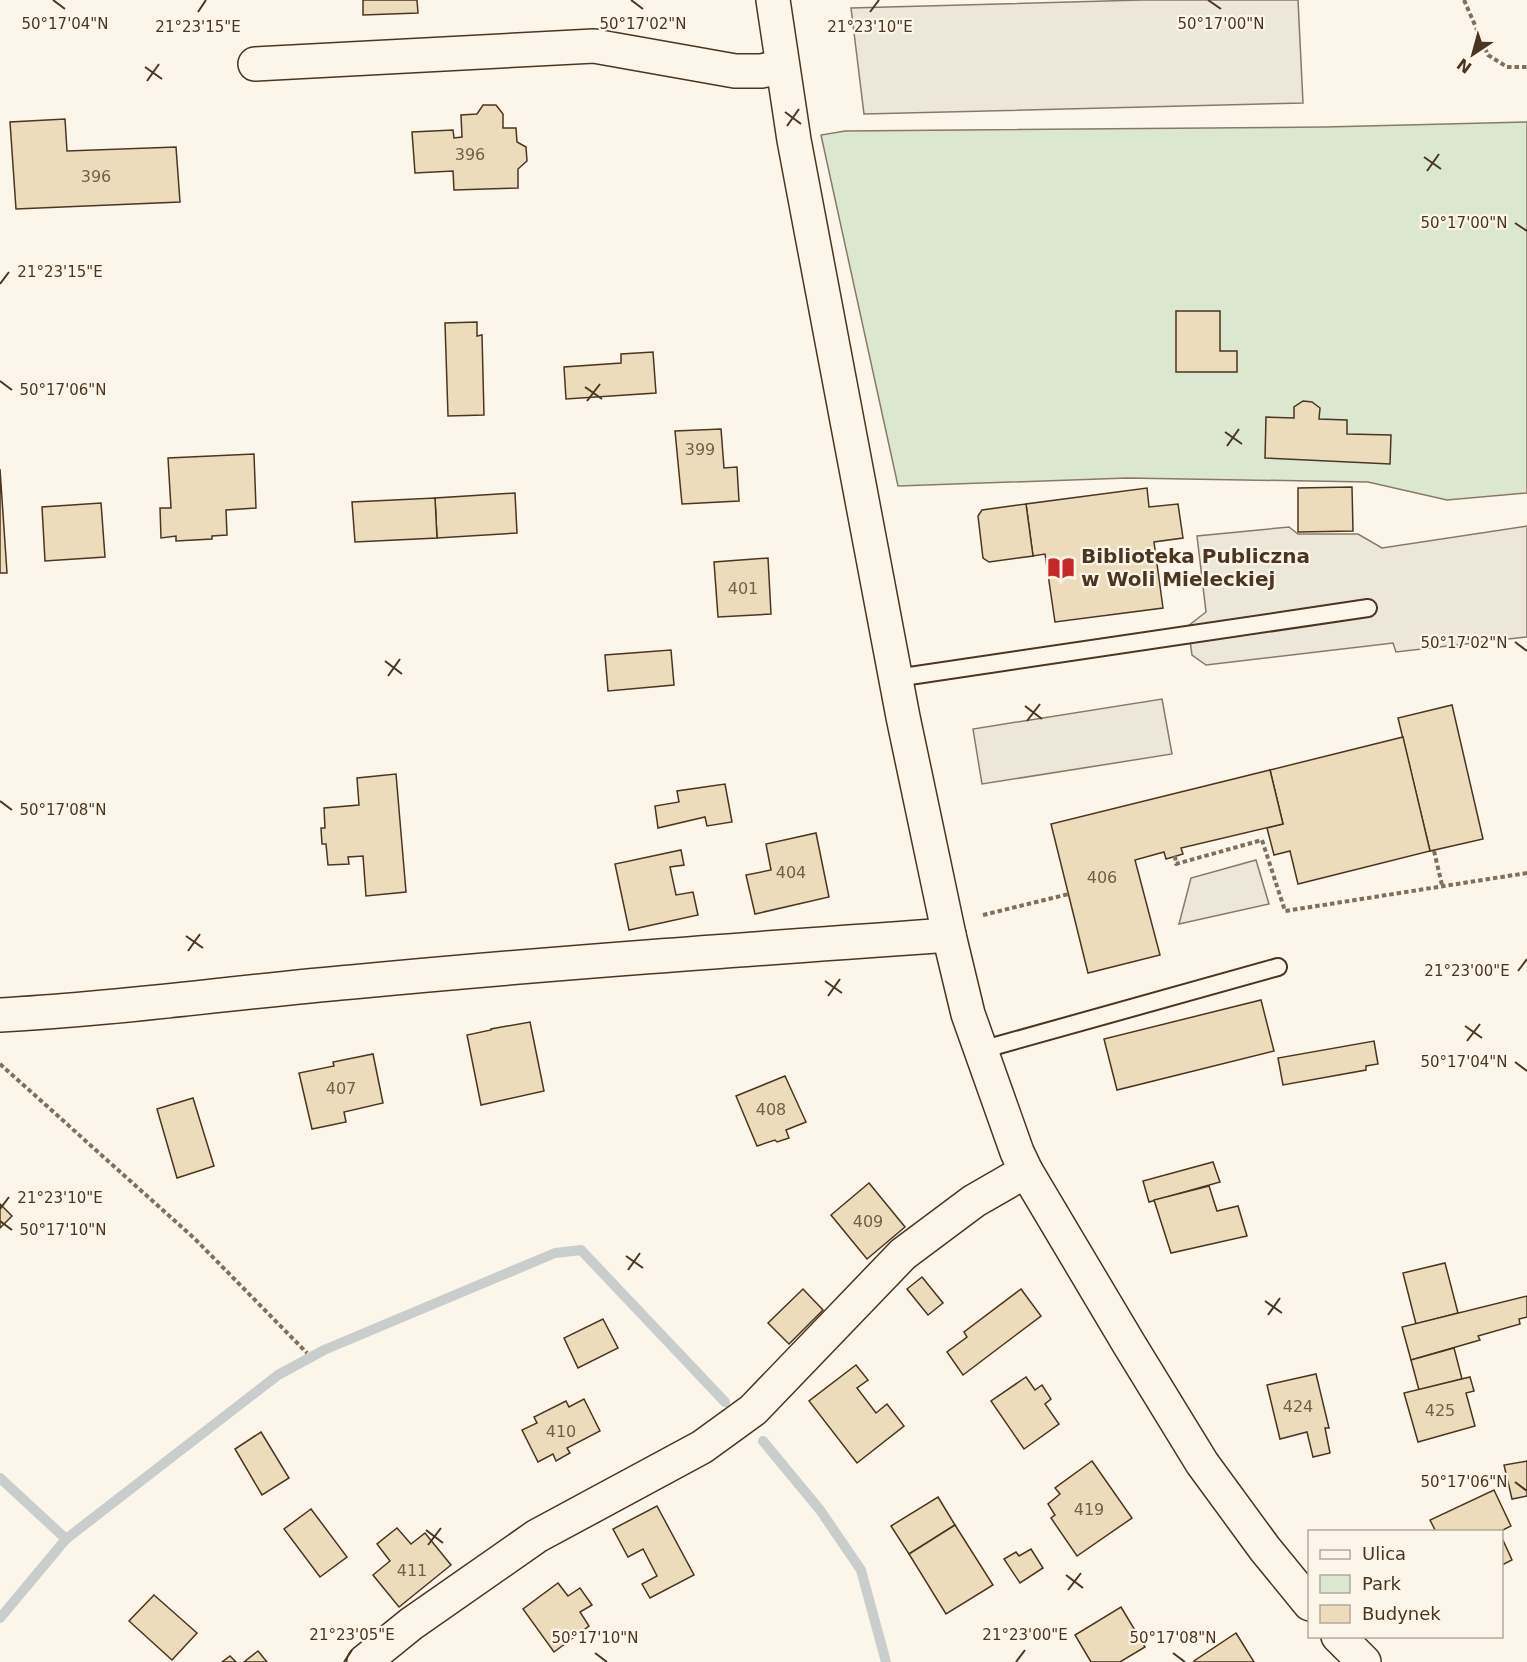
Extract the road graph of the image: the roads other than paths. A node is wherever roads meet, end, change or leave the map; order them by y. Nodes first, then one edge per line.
1 (773, 0) edge
2 (255, 64) dead end
3 (782, 67) junction
4 (1368, 608) dead end
5 (896, 678) junction
6 (949, 935) junction
7 (1278, 967) dead end
8 (0, 1015) edge
9 (981, 1050) junction
10 (1026, 1171) junction
11 (1308, 1602) edge
12 (1340, 1638) edge
13 (364, 1662) edge
14 (1364, 1662) edge

1 - 3 street
2 - 3 street
3 - 5 street
4 - 5 lane
5 - 6 street
6 - 8 street
6 - 9 street
7 - 9 lane
9 - 10 street
10 - 11 street
10 - 13 street
12 - 14 street

